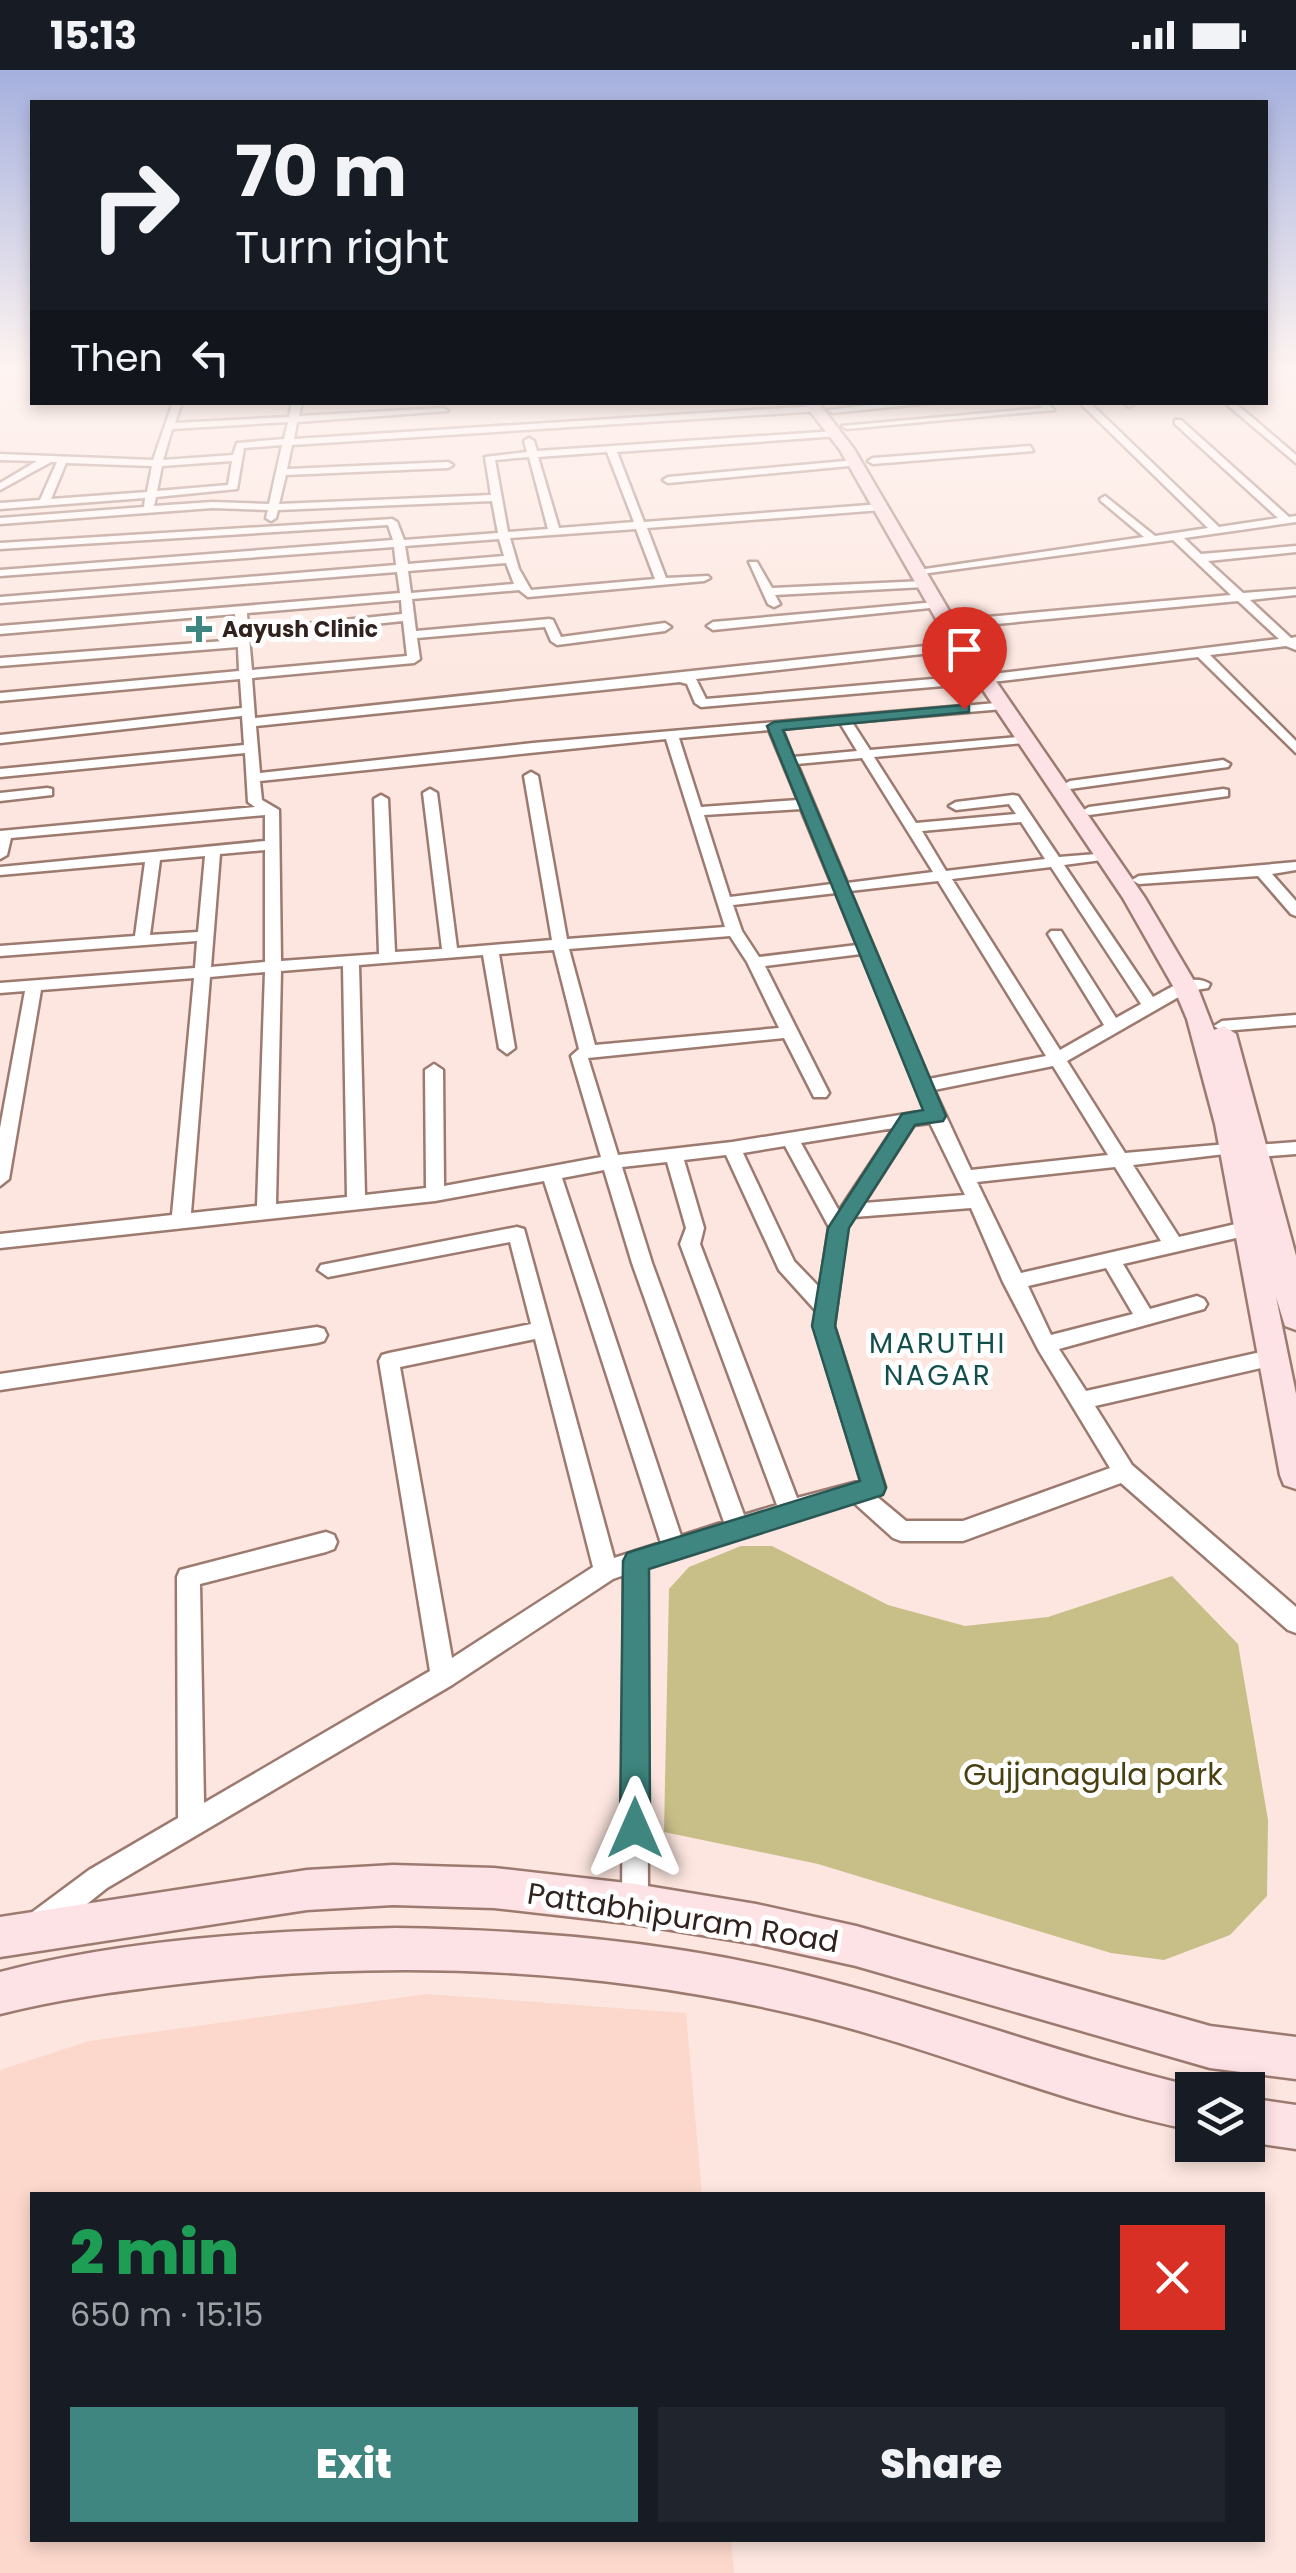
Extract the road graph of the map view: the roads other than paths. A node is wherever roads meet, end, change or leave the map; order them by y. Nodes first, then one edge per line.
1 (53, 482) edge
2 (103, 482) edge
3 (153, 482) edge
4 (234, 482) edge
5 (278, 482) edge
6 (495, 482) edge
7 (541, 482) edge
8 (623, 482) edge
9 (873, 482) edge
10 (875, 482) edge
11 (1166, 482) edge
12 (1248, 482) edge
13 (151, 494) junction
14 (498, 498) junction
15 (97, 499) junction
16 (1105, 500) dead end
17 (44, 502) junction
18 (0, 506) edge
19 (882, 506) junction
20 (273, 507) junction
21 (149, 510) junction
22 (1291, 519) edge
23 (0, 521) edge
24 (270, 526) junction
25 (640, 526) junction
26 (1216, 530) junction
27 (555, 533) junction
28 (145, 534) junction
29 (1175, 536) junction
30 (506, 537) junction
31 (1152, 539) junction
32 (399, 542) junction
33 (35, 543) junction
34 (0, 546) edge
35 (1296, 549) edge
36 (265, 552) junction
37 (1199, 558) junction
38 (512, 559) junction
39 (145, 562) junction
40 (753, 564) dead end
41 (402, 568) junction
42 (31, 570) junction
43 (0, 572) edge
44 (704, 578) dead end
45 (265, 579) junction
46 (662, 582) junction
47 (928, 583) junction
48 (520, 587) junction
49 (144, 589) junction
50 (768, 592) junction
51 (1296, 592) edge
52 (406, 595) junction
53 (28, 598) junction
54 (1242, 598) junction
55 (0, 600) edge
56 (263, 608) junction
57 (241, 611) junction
58 (142, 618) junction
59 (409, 618) junction
60 (782, 619) junction
61 (712, 626) dead end
62 (665, 627) dead end
63 (24, 628) junction
64 (0, 630) edge
65 (412, 635) junction
66 (964, 635) junction
67 (243, 638) junction
68 (1294, 644) edge
69 (1200, 652) junction
70 (0, 662) edge
71 (246, 675) junction
72 (993, 677) junction
73 (686, 678) junction
74 (0, 697) edge
75 (1003, 705) junction
76 (248, 717) junction
77 (845, 721) junction
78 (774, 726) junction
79 (670, 735) junction
80 (1024, 738) junction
81 (0, 739) edge
82 (251, 748) junction
83 (1296, 749) edge
84 (865, 754) junction
85 (790, 761) junction
86 (1223, 764) dead end
87 (0, 773) edge
88 (531, 776) dead end
89 (253, 778) junction
90 (1070, 785) junction
91 (47, 792) dead end
92 (430, 792) dead end
93 (1224, 793) dead end
94 (0, 797) edge
95 (381, 798) dead end
96 (808, 804) junction
97 (956, 806) dead end
98 (272, 810) junction
99 (1089, 810) junction
100 (697, 812) junction
101 (1025, 817) junction
102 (912, 828) junction
103 (2, 835) edge
104 (273, 845) junction
105 (213, 851) junction
106 (0, 855) edge
107 (154, 856) junction
108 (1104, 856) junction
109 (1056, 862) junction
110 (1296, 866) edge
111 (0, 870) edge
112 (1262, 871) junction
113 (942, 876) junction
114 (1139, 880) junction
115 (843, 888) junction
116 (724, 902) junction
117 (1296, 911) edge
118 (734, 931) junction
119 (1056, 934) dead end
120 (204, 936) junction
121 (142, 940) junction
122 (562, 947) junction
123 (868, 948) junction
124 (490, 950) junction
125 (0, 951) edge
126 (450, 953) junction
127 (387, 959) junction
128 (351, 962) junction
129 (756, 962) junction
130 (274, 967) junction
131 (200, 972) junction
132 (1194, 985) junction
133 (34, 986) junction
134 (0, 988) edge
135 (1150, 1005) junction
136 (1296, 1020) edge
137 (1113, 1026) junction
138 (1222, 1026) junction
139 (790, 1032) junction
140 (507, 1048) dead end
141 (588, 1050) junction
142 (1057, 1059) junction
143 (434, 1070) dead end
144 (924, 1086) junction
145 (820, 1094) dead end
146 (936, 1116) junction
147 (909, 1119) junction
148 (790, 1139) junction
149 (732, 1148) junction
150 (1296, 1148) edge
151 (1245, 1149) junction
152 (674, 1156) junction
153 (1121, 1160) junction
154 (611, 1162) junction
155 (551, 1173) junction
156 (965, 1177) junction
157 (0, 1180) edge
158 (436, 1194) junction
159 (976, 1201) junction
160 (356, 1203) junction
161 (266, 1213) junction
162 (844, 1219) junction
163 (181, 1223) junction
164 (1250, 1228) junction
165 (0, 1241) edge
166 (1174, 1246) junction
167 (1111, 1260) junction
168 (328, 1270) dead end
169 (1014, 1282) junction
170 (1197, 1304) dead end
171 (826, 1308) junction
172 (1296, 1318) edge
173 (1146, 1319) junction
174 (542, 1330) junction
175 (316, 1335) dead end
176 (1046, 1345) junction
177 (1274, 1357) junction
178 (0, 1382) edge
179 (1082, 1401) junction
180 (1124, 1472) junction
181 (1296, 1475) edge
182 (856, 1491) junction
183 (790, 1510) junction
184 (736, 1528) junction
185 (326, 1542) dead end
186 (674, 1548) junction
187 (636, 1561) junction
188 (606, 1571) junction
189 (1296, 1622) edge
190 (443, 1677) junction
191 (191, 1821) junction
192 (635, 1904) junction
193 (16, 1933) edge
194 (0, 1994) edge
195 (1296, 2058) edge
196 (1175, 2104) edge
197 (1265, 2122) edge
198 (1296, 2127) edge

1 - 17 street
2 - 15 street
3 - 13 street
4 - 13 street
5 - 20 street
6 - 14 street
7 - 27 street
8 - 25 street
9 - 19 main road
10 - 47 main road
11 - 26 street
12 - 22 street
13 - 15 street
13 - 21 street
14 - 20 street
14 - 30 street
15 - 17 street
16 - 31 street
17 - 18 street
19 - 25 street
19 - 47 main road
20 - 21 street
20 - 24 street
21 - 23 street
21 - 28 street
22 - 26 street
24 - 28 street
24 - 32 street
24 - 36 street
25 - 27 street
25 - 46 street
26 - 29 street
27 - 30 street
28 - 33 street
28 - 39 street
29 - 31 street
29 - 37 street
30 - 32 street
30 - 38 street
31 - 47 street
32 - 36 street
32 - 41 street
33 - 34 street
33 - 42 street
35 - 37 street
36 - 39 street
36 - 45 street
37 - 54 street
38 - 41 street
38 - 48 street
39 - 42 street
39 - 49 street
40 - 50 street
41 - 45 street
41 - 52 street
42 - 43 street
42 - 53 street
44 - 46 street
45 - 49 street
45 - 56 street
46 - 48 street
47 - 50 street
47 - 60 street
47 - 66 main road
47 - 66 main road
48 - 52 street
49 - 53 street
49 - 58 street
50 - 60 street
51 - 54 street
52 - 56 street
52 - 59 street
53 - 55 street
53 - 63 street
54 - 66 street
54 - 68 street
56 - 57 street
57 - 58 street
57 - 67 street
58 - 63 street
59 - 65 street
59 - 67 street
60 - 61 street
62 - 65 street
63 - 64 street
65 - 71 street
66 - 72 main road
66 - 73 street
67 - 70 street
67 - 71 street
68 - 69 street
69 - 72 street
69 - 83 street
71 - 74 street
71 - 76 street
72 - 73 street
72 - 75 main road
72 - 90 main road
73 - 76 street
75 - 77 street
75 - 80 main road
76 - 81 street
76 - 82 street
77 - 78 street
77 - 84 street
78 - 79 street
78 - 85 street
79 - 89 street
79 - 100 street
80 - 84 street
80 - 108 main road
82 - 87 street
82 - 89 street
84 - 85 street
84 - 102 street
85 - 96 street
86 - 90 street
88 - 122 street
89 - 98 street
90 - 99 main road
91 - 94 street
92 - 126 street
93 - 99 street
95 - 127 street
96 - 100 street
96 - 115 street
97 - 101 street
98 - 103 street
98 - 104 street
99 - 114 main road
100 - 116 street
101 - 102 street
101 - 109 street
102 - 113 street
103 - 106 street
104 - 105 street
104 - 130 street
105 - 107 street
105 - 120 street
107 - 111 street
107 - 121 street
108 - 109 street
108 - 132 main road
109 - 113 street
109 - 135 street
110 - 112 street
112 - 114 street
112 - 117 street
113 - 115 street
113 - 142 street
114 - 132 main road
115 - 116 street
115 - 123 street
116 - 118 street
118 - 122 street
118 - 129 street
119 - 137 street
120 - 121 street
120 - 131 street
121 - 125 street
122 - 124 street
122 - 141 street
123 - 129 street
123 - 144 street
124 - 126 street
124 - 140 street
126 - 127 street
127 - 128 street
128 - 130 street
128 - 160 street
129 - 139 street
130 - 131 street
130 - 161 street
131 - 133 street
131 - 163 street
132 - 135 street
132 - 138 main road
132 - 151 main road
133 - 134 street
133 - 157 street
135 - 137 street
136 - 138 street
137 - 142 street
138 - 151 main road
139 - 141 street
139 - 145 street
141 - 154 street
142 - 144 street
142 - 153 street
143 - 158 street
144 - 146 street
146 - 147 street
146 - 156 street
147 - 148 street
147 - 162 street
148 - 149 street
148 - 162 street
149 - 152 street
149 - 171 street
150 - 151 street
151 - 153 street
151 - 164 main road
151 - 172 main road
152 - 154 street
152 - 183 street
153 - 156 street
153 - 166 street
154 - 155 street
154 - 184 street
155 - 158 street
155 - 186 street
156 - 159 street
158 - 160 street
159 - 162 street
159 - 169 street
160 - 161 street
161 - 163 street
162 - 171 street
163 - 165 street
164 - 166 street
164 - 177 main road
166 - 167 street
167 - 169 street
167 - 173 street
168 - 174 street
169 - 176 street
170 - 173 street
171 - 182 street
173 - 176 street
174 - 188 street
174 - 190 street
175 - 178 street
176 - 179 street
177 - 179 street
177 - 181 main road
179 - 180 street
180 - 182 street
180 - 189 street
182 - 183 street
183 - 184 street
184 - 186 street
185 - 191 street
186 - 187 street
187 - 188 street
187 - 192 street
188 - 190 street
190 - 191 street
191 - 193 street
192 - 193 main road, Pattabhipuram Road
192 - 195 main road, Pattabhipuram Road
194 - 196 main road, Pattabhipuram Road
197 - 198 main road

